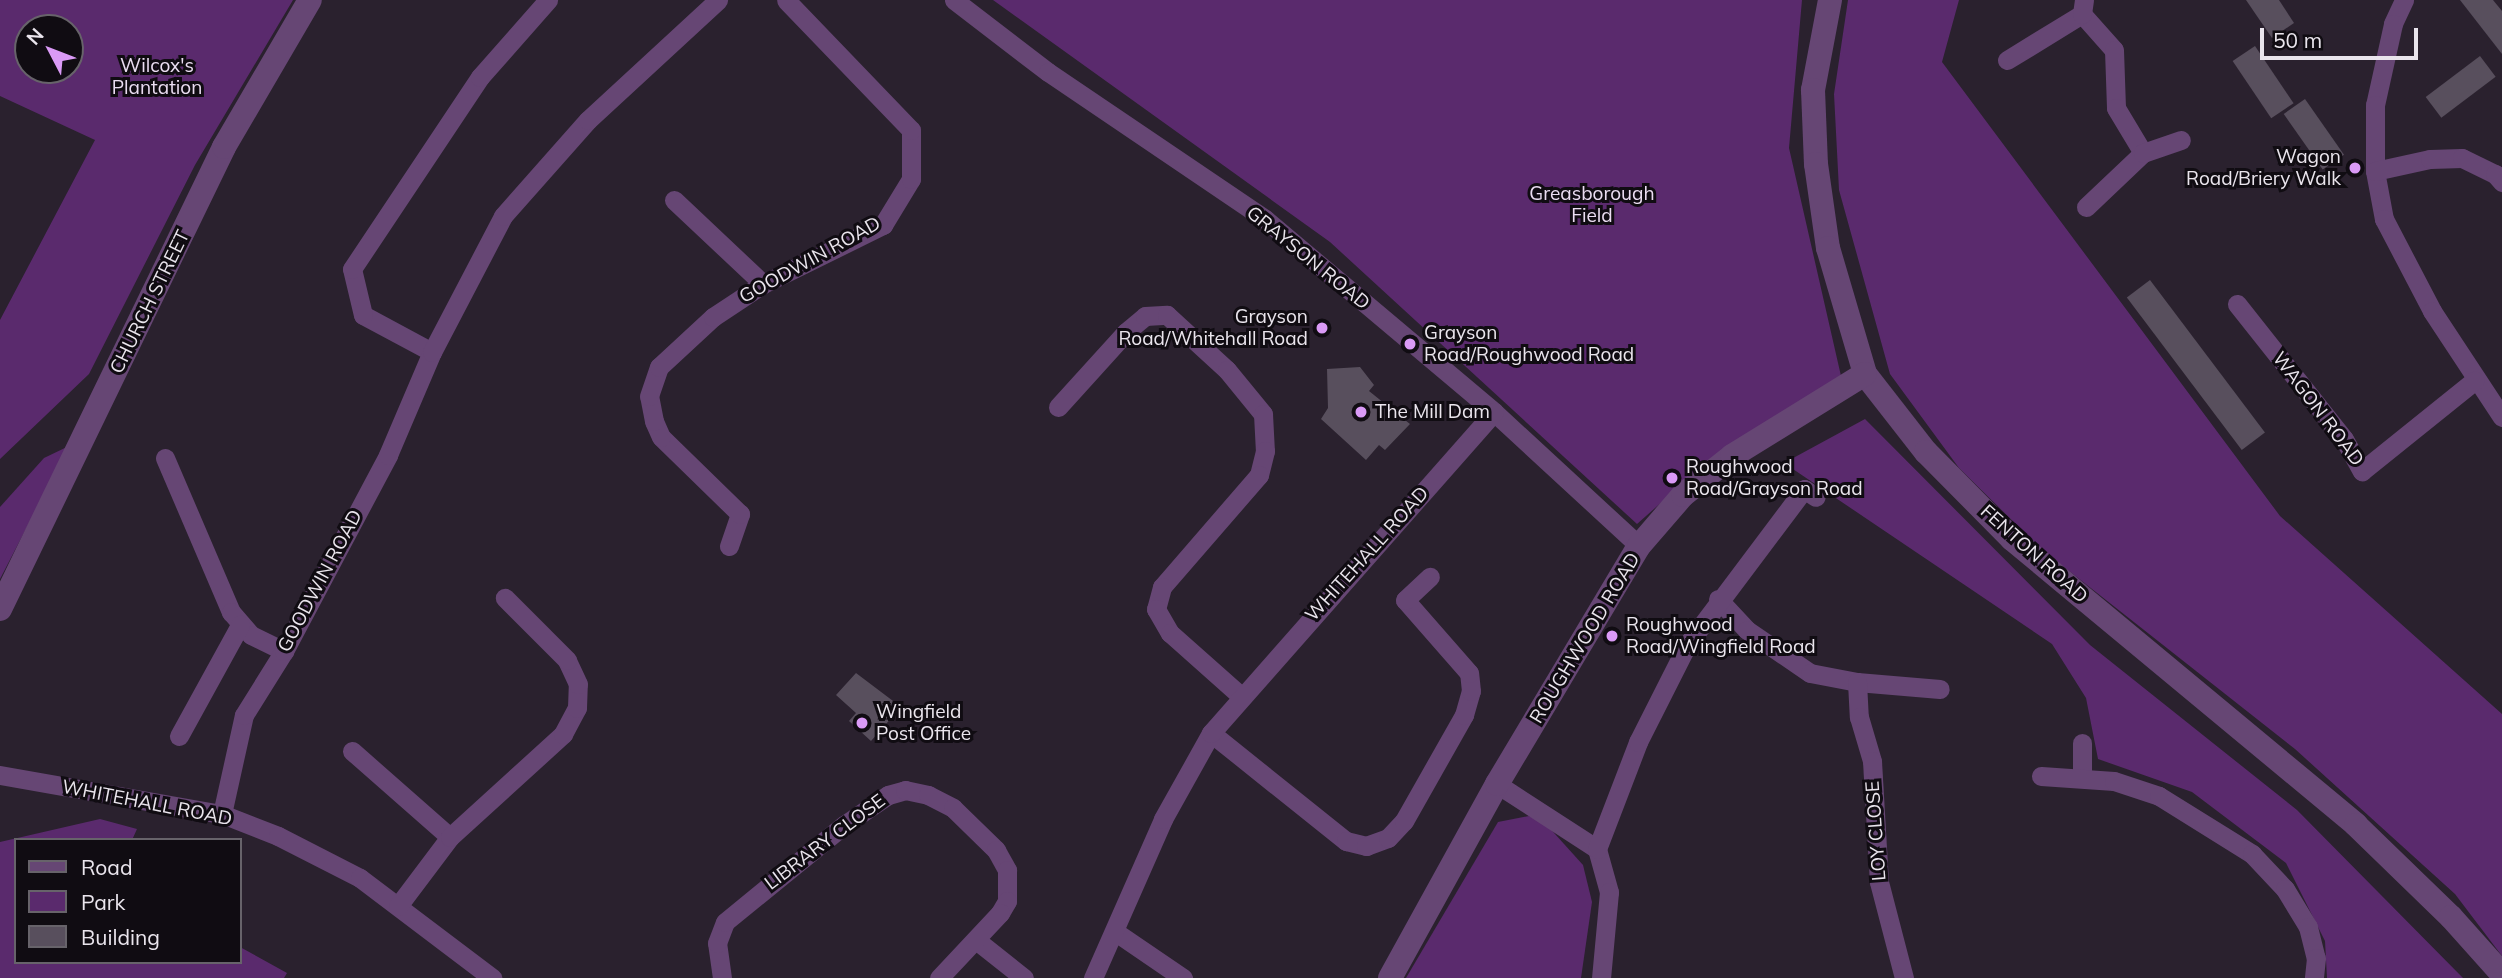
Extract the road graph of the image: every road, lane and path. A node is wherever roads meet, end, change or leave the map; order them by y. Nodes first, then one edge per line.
1 (310, 0) edge
2 (548, 0) edge
3 (786, 0) edge
4 (954, 0) edge
5 (1830, 0) edge
6 (2399, 2) edge
7 (710, 3) edge
8 (2083, 7) edge
9 (2007, 60) dead end
10 (2181, 140) dead end
11 (2143, 152) junction
12 (2375, 171) junction
13 (2502, 182) edge
14 (674, 200) dead end
15 (2086, 207) dead end
16 (763, 284) junction
17 (2236, 304) dead end
18 (432, 352) junction
19 (1865, 374) junction
20 (2474, 381) junction
21 (1058, 407) dead end
22 (1494, 412) junction
23 (2502, 417) edge
24 (165, 458) dead end
25 (1816, 498) dead end
26 (729, 546) dead end
27 (1639, 546) junction
28 (1430, 577) dead end
29 (505, 598) dead end
30 (1718, 599) junction
31 (0, 609) edge
32 (240, 625) junction
33 (284, 651) junction
34 (1857, 682) junction
35 (1940, 689) dead end
36 (1241, 696) junction
37 (1211, 733) junction
38 (179, 736) dead end
39 (2081, 743) dead end
40 (352, 751) dead end
41 (0, 775) edge
42 (2040, 776) dead end
43 (2082, 778) junction
44 (1497, 785) junction
45 (222, 814) junction
46 (450, 837) junction
47 (1597, 849) junction
48 (398, 906) junction
49 (1116, 933) junction
50 (976, 940) junction
51 (2502, 974) edge
52 (492, 978) edge
53 (722, 978) edge
54 (939, 978) edge
55 (1024, 978) edge
56 (1093, 978) edge
57 (1183, 978) edge
58 (1390, 978) edge
59 (1601, 978) edge
60 (1904, 978) edge
61 (2314, 978) edge

1 - 31 street, CHURCH STREET
2 - 18 street
3 - 16 street, GOODWIN ROAD
4 - 22 street, GRAYSON ROAD
5 - 19 street, FENTON ROAD
6 - 12 street
7 - 18 street, GOODWIN ROAD
8 - 9 street
8 - 11 street
10 - 11 street
11 - 15 street
12 - 13 street
12 - 20 street
14 - 16 street
16 - 26 street, GOODWIN ROAD
17 - 20 street, WAGON ROAD
18 - 33 street, GOODWIN ROAD
19 - 27 street, ROUGHWOOD ROAD
19 - 51 street, FENTON ROAD
20 - 23 street
21 - 36 street
22 - 27 street, GRAYSON ROAD
22 - 36 street, WHITEHALL ROAD
24 - 32 street
25 - 30 street
27 - 44 street, ROUGHWOOD ROAD
28 - 37 street
29 - 46 street
30 - 34 street
30 - 47 street
32 - 33 street
32 - 38 street
33 - 45 street, GOODWIN ROAD
34 - 35 street
34 - 60 street, LOY CLOSE
36 - 37 street, WHITEHALL ROAD
37 - 49 street, WHITEHALL ROAD
39 - 43 street
40 - 46 street
41 - 45 street, WHITEHALL ROAD
42 - 43 street
43 - 61 street
44 - 47 street
44 - 58 street, ROUGHWOOD ROAD
45 - 48 street, WHITEHALL ROAD
46 - 48 street
47 - 59 street
48 - 52 street, WHITEHALL ROAD
49 - 56 street, WHITEHALL ROAD
49 - 57 street
50 - 53 street, LIBRARY CLOSE
50 - 54 street, LIBRARY CLOSE
50 - 55 street

